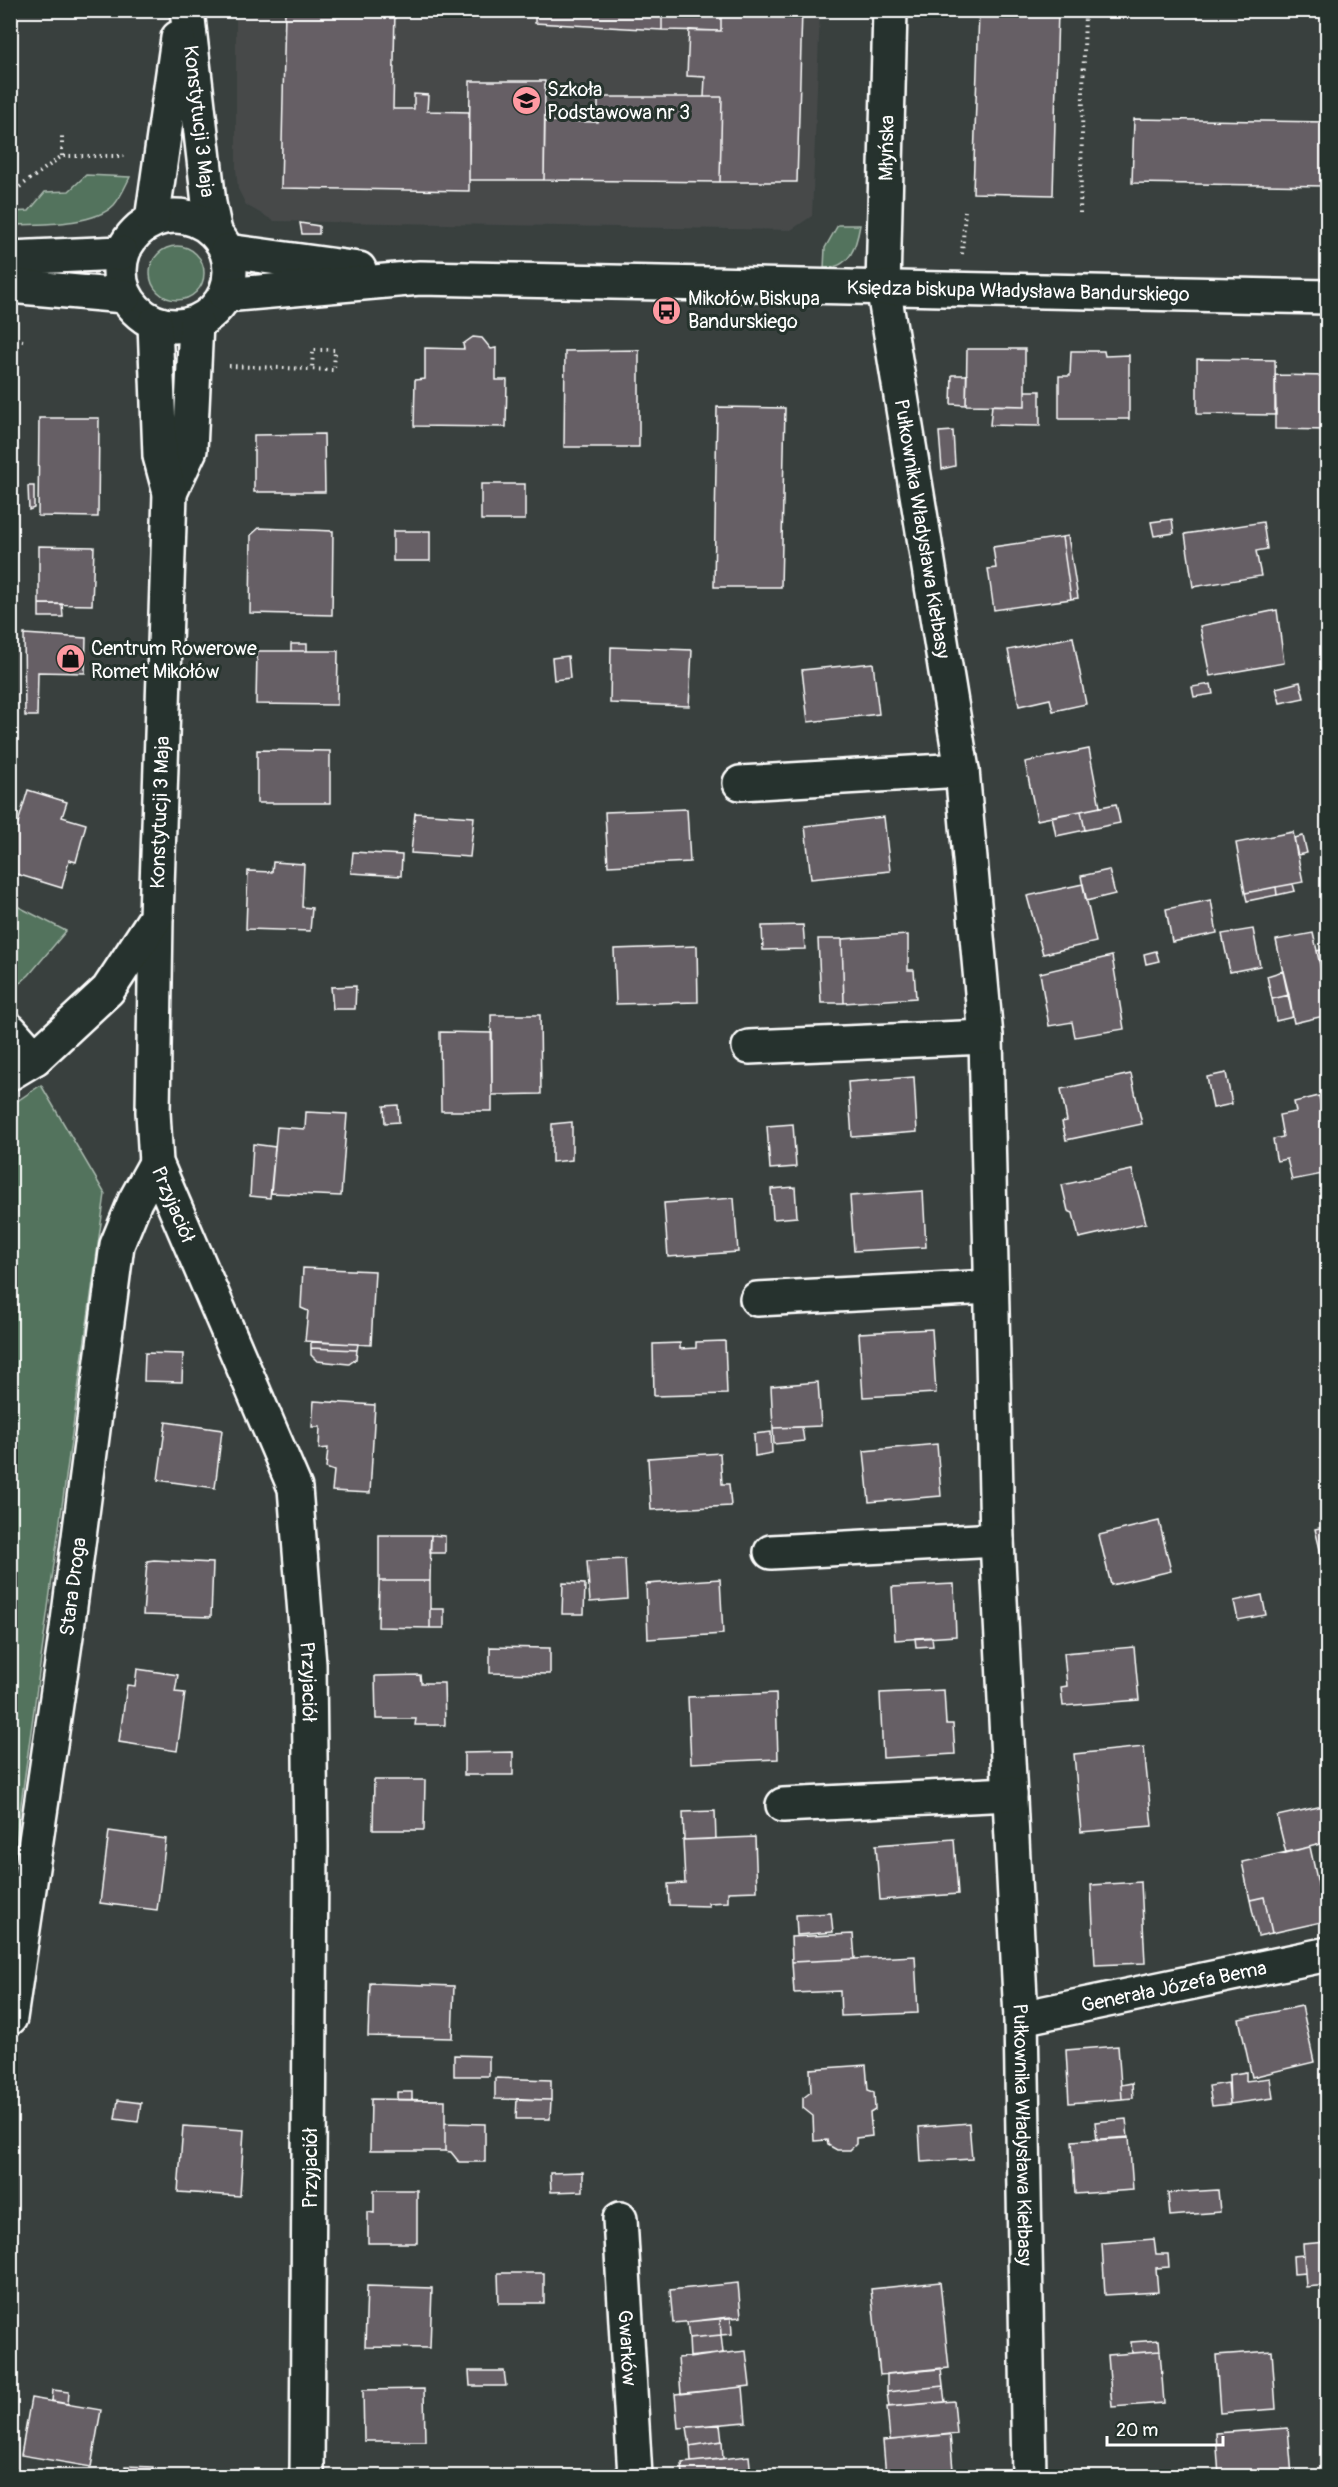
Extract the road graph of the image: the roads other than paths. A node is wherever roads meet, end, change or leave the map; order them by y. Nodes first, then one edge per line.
1 (182, 10) edge
2 (187, 10) edge
3 (890, 10) edge
4 (152, 220) junction
5 (221, 242) junction
6 (121, 253) junction
7 (10, 258) edge
8 (420, 278) junction
9 (10, 286) edge
10 (883, 286) junction
11 (225, 295) junction
12 (124, 296) junction
13 (1328, 297) edge
14 (196, 323) junction
15 (155, 324) junction
16 (170, 493) junction
17 (962, 770) junction
18 (740, 783) dead end
19 (156, 917) junction
20 (10, 1030) edge
21 (986, 1037) junction
22 (749, 1047) dead end
23 (23, 1065) edge
24 (156, 1163) junction
25 (991, 1287) junction
26 (757, 1299) dead end
27 (998, 1540) junction
28 (771, 1552) dead end
29 (1010, 1794) junction
30 (783, 1805) dead end
31 (1328, 1954) edge
32 (10, 2018) edge
33 (1021, 2018) junction
34 (620, 2219) dead end
35 (307, 2476) edge
36 (635, 2476) edge
37 (1029, 2476) edge

1 - 4 street, Konstytucji 3 Maja
2 - 5 street, Konstytucji 3 Maja
3 - 10 street, Młyńska
4 - 5 street
4 - 6 street
5 - 8 street, Księdza biskupa Władysława Bandurskiego
5 - 11 street
6 - 7 street
6 - 12 street
8 - 10 street, Księdza biskupa Władysława Bandurskiego
8 - 11 street, Księdza biskupa Władysława Bandurskiego
9 - 12 street
10 - 13 street, Księdza biskupa Władysława Bandurskiego
10 - 17 street, Pułkownika Władysława Kiełbasy
11 - 14 street
12 - 15 street
14 - 15 street
14 - 16 street, Konstytucji 3 Maja
15 - 16 street, Konstytucji 3 Maja
16 - 19 street, Konstytucji 3 Maja
17 - 18 street
17 - 21 street, Pułkownika Władysława Kiełbasy
19 - 23 street, Konstytucji 3 Maja
19 - 24 street, Przyjaciół
20 - 23 street
21 - 22 street
21 - 25 street, Pułkownika Władysława Kiełbasy
24 - 32 street, Stara Droga
24 - 35 street, Przyjaciół
25 - 26 street
25 - 27 street, Pułkownika Władysława Kiełbasy
27 - 28 street
27 - 29 street, Pułkownika Władysława Kiełbasy
29 - 30 street
29 - 33 street, Pułkownika Władysława Kiełbasy
31 - 33 street, Generała Józefa Bema
33 - 37 street, Pułkownika Władysława Kiełbasy
34 - 36 street, Gwarków

